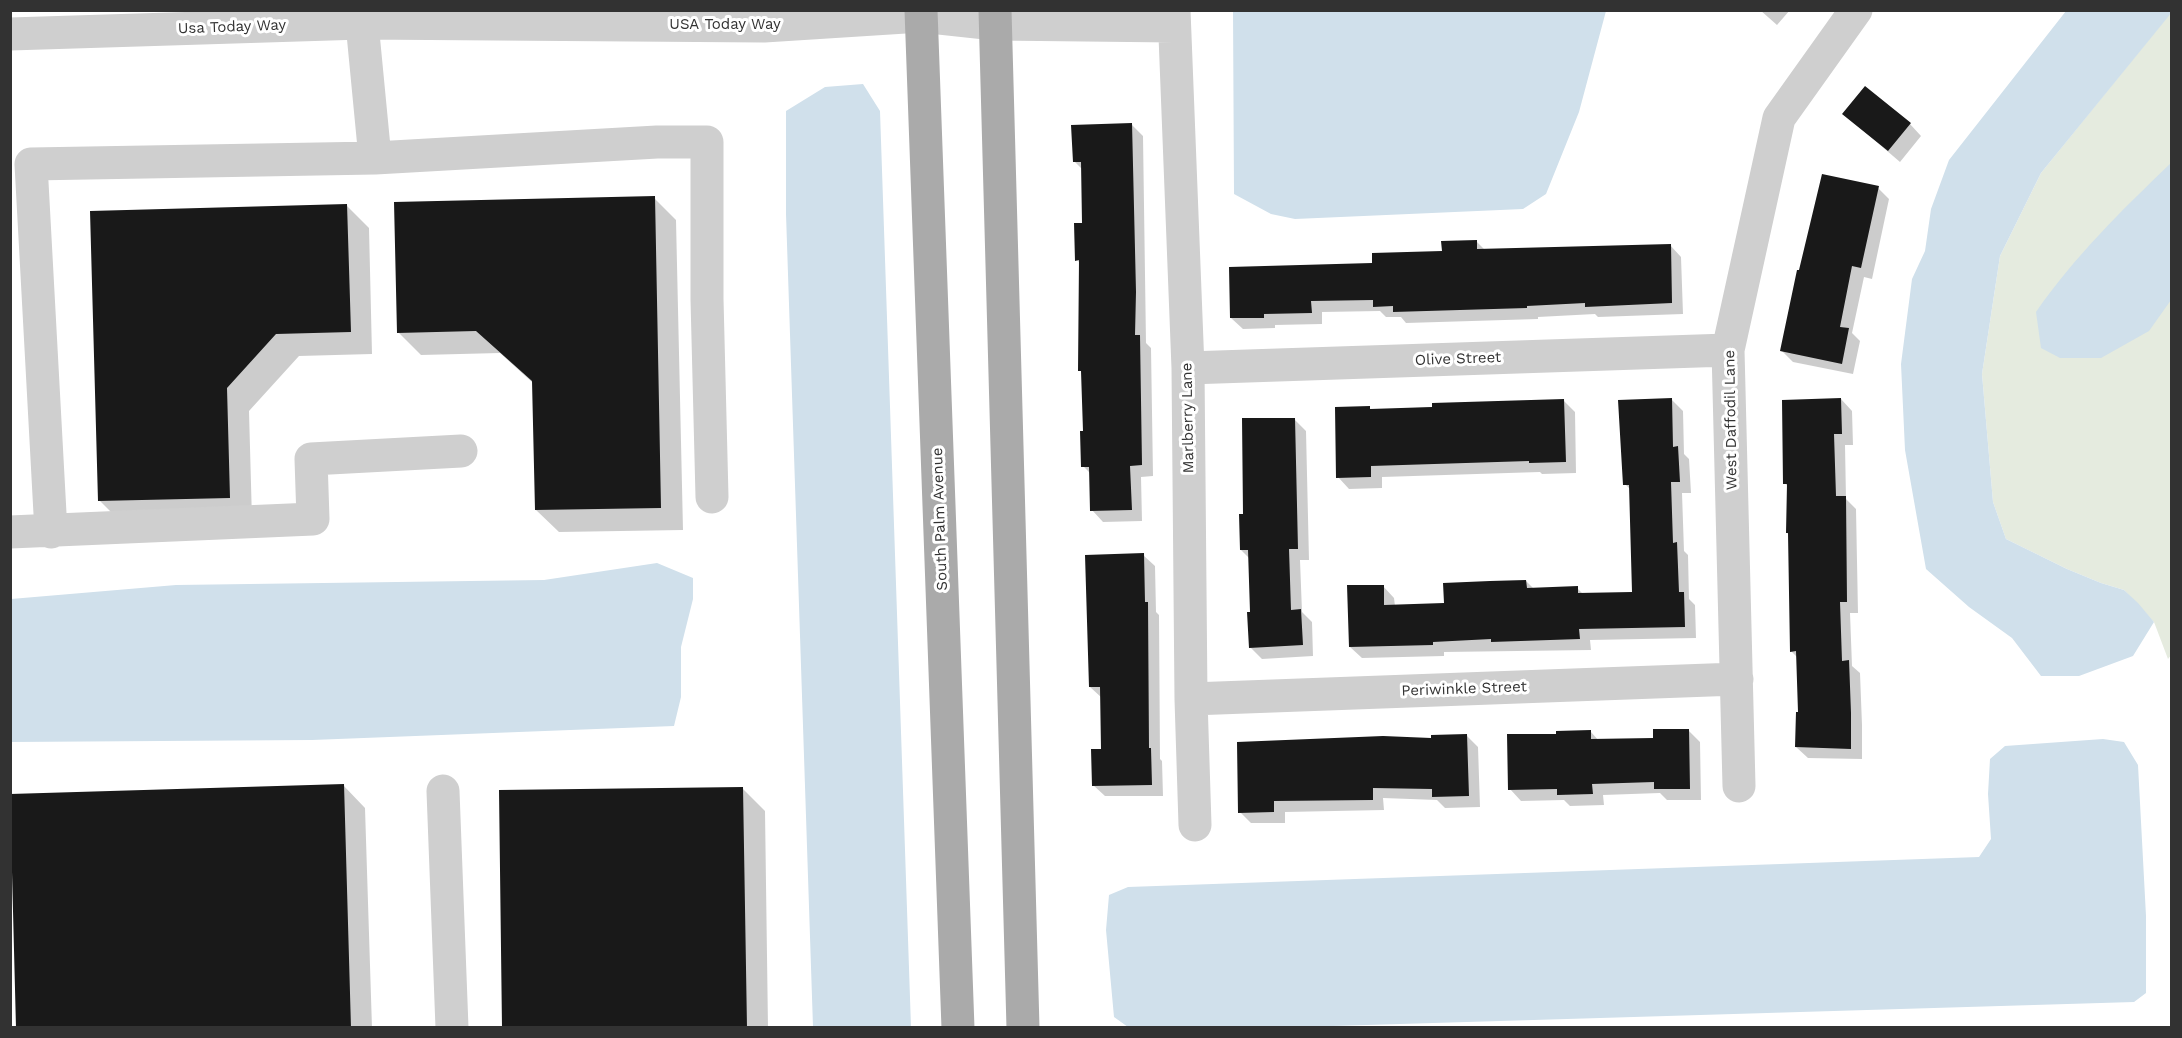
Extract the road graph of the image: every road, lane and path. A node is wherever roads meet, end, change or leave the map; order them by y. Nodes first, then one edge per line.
1 (484, 10) edge
2 (1856, 10) edge
3 (921, 13) edge
4 (359, 16) edge
5 (995, 17) edge
6 (1174, 18) edge
7 (453, 23) junction
8 (10, 34) edge
9 (375, 158) junction
10 (1728, 350) junction
11 (1188, 368) junction
12 (461, 452) dead end
13 (712, 497) dead end
14 (10, 532) edge
15 (51, 532) junction
16 (1737, 680) junction
17 (1191, 699) junction
18 (1739, 786) dead end
19 (443, 791) dead end
20 (1195, 825) dead end
21 (452, 1028) edge
22 (958, 1028) edge
23 (1023, 1028) edge

1 - 7 street
2 - 10 street, West Daffodil Lane
3 - 5 street, USA Today Way
3 - 7 street, USA Today Way
3 - 22 main road, South Palm Avenue
4 - 7 street, Usa Today Way
4 - 8 street, Usa Today Way
4 - 9 street
5 - 6 street, USA Today Way
5 - 23 main road
6 - 11 street, Marlberry Lane
9 - 13 street
9 - 15 street
10 - 11 street, Olive Street
10 - 16 street, West Daffodil Lane
11 - 17 street, Marlberry Lane
12 - 15 street
14 - 15 street
16 - 17 street, Periwinkle Street
16 - 18 street, West Daffodil Lane
17 - 20 street, Marlberry Lane
19 - 21 street

